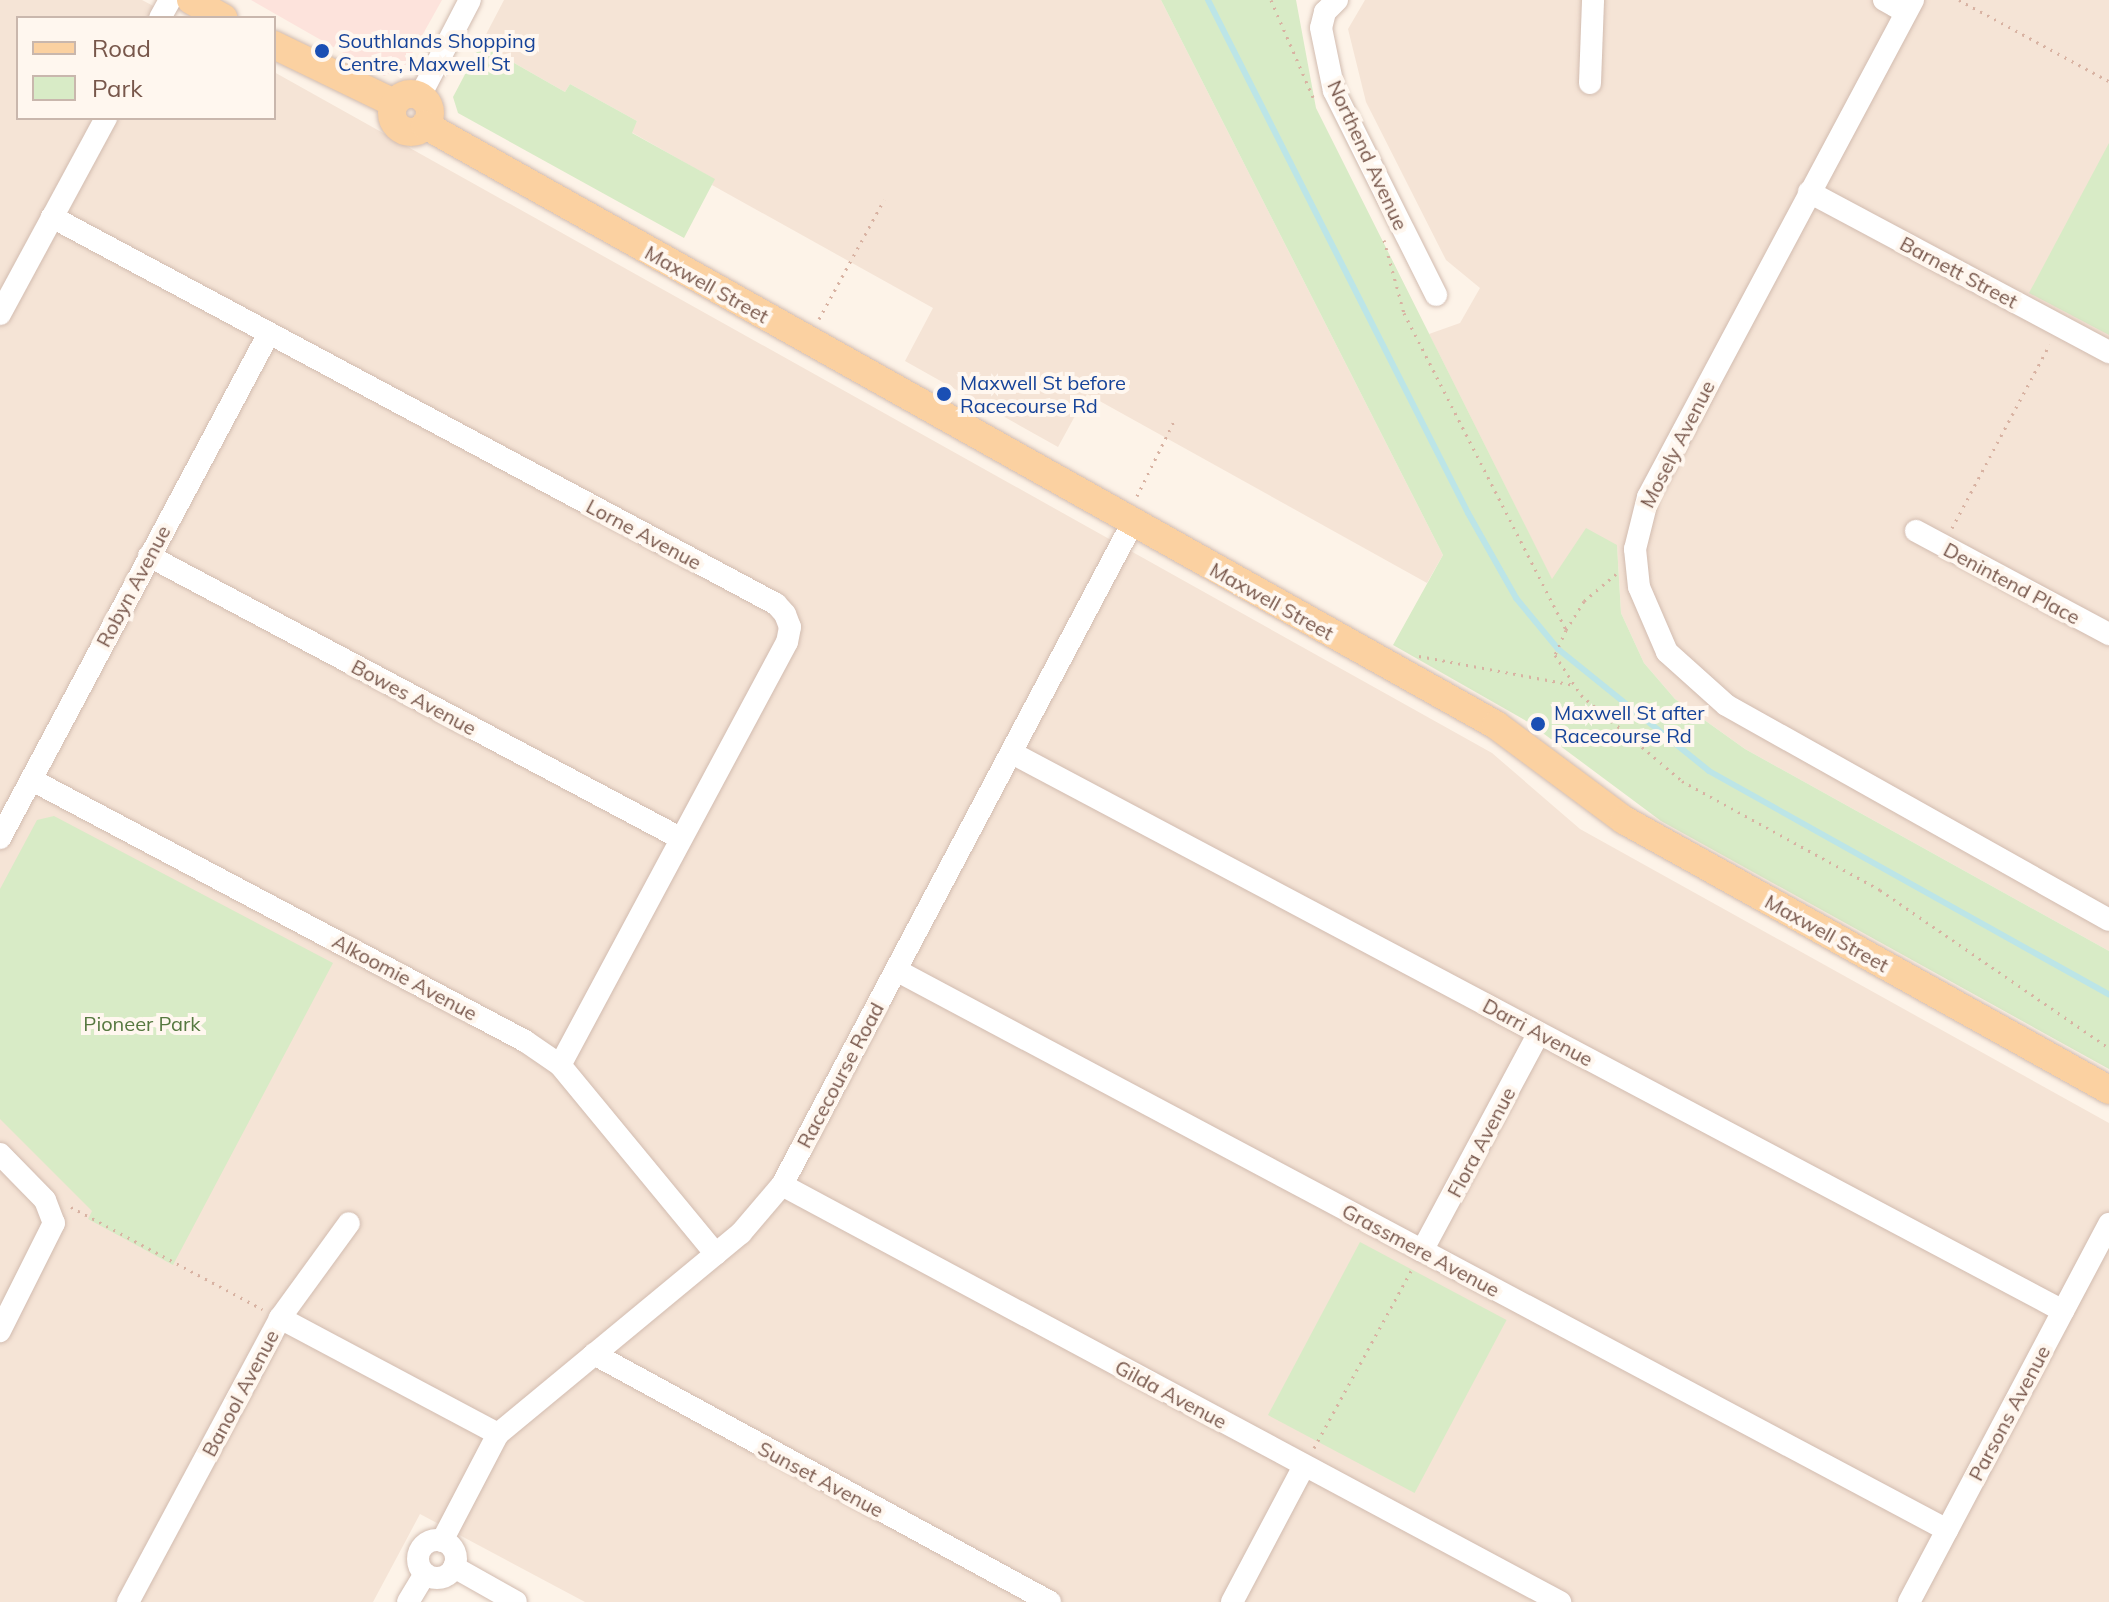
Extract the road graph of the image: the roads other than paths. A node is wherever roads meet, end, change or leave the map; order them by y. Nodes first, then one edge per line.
1 (191, 0) edge
2 (470, 0) edge
3 (1593, 0) edge
4 (1884, 0) edge
5 (1332, 4) edge
6 (1909, 6) edge
7 (219, 16) edge
8 (276, 46) edge
9 (1590, 83) dead end
10 (407, 99) junction
11 (105, 120) edge
12 (1809, 192) junction
13 (52, 217) junction
14 (1436, 295) dead end
15 (0, 314) edge
16 (268, 335) junction
17 (2109, 352) edge
18 (1132, 524) junction
19 (1916, 531) dead end
20 (149, 556) junction
21 (2109, 634) edge
22 (1012, 753) junction
23 (32, 780) junction
24 (0, 838) edge
25 (680, 838) junction
26 (2109, 920) edge
27 (896, 970) junction
28 (1539, 1033) junction
29 (560, 1065) junction
30 (2109, 1090) edge
31 (0, 1154) edge
32 (782, 1185) junction
33 (349, 1223) dead end
34 (2109, 1224) edge
35 (1422, 1251) junction
36 (716, 1254) junction
37 (2063, 1311) junction
38 (280, 1318) junction
39 (0, 1331) edge
40 (594, 1354) junction
41 (498, 1434) junction
42 (1304, 1466) junction
43 (1947, 1530) junction
44 (442, 1541) junction
45 (454, 1567) junction
46 (425, 1574) junction
47 (128, 1602) edge
48 (408, 1602) edge
49 (516, 1602) edge
50 (1050, 1602) edge
51 (1232, 1602) edge
52 (1560, 1602) edge
53 (1909, 1602) edge

1 - 7 main road
2 - 10 street
3 - 9 street
4 - 6 street
5 - 14 street, Northend Avenue
6 - 12 street, Mosely Avenue
8 - 10 main road
10 - 18 main road, Maxwell Street
11 - 13 street
12 - 17 street, Barnett Street
12 - 26 street, Mosely Avenue
13 - 15 street
13 - 16 street, Lorne Avenue
16 - 20 street, Robyn Avenue
16 - 25 street, Lorne Avenue
18 - 22 street, Racecourse Road
18 - 30 main road, Maxwell Street
19 - 21 street, Denintend Place
20 - 23 street, Robyn Avenue
20 - 25 street, Bowes Avenue
22 - 27 street, Racecourse Road
22 - 28 street, Darri Avenue
23 - 24 street, Robyn Avenue
23 - 29 street, Alkoomie Avenue
25 - 29 street, Lorne Avenue
27 - 32 street, Racecourse Road
27 - 35 street, Grassmere Avenue
28 - 35 street, Flora Avenue
28 - 37 street, Darri Avenue
29 - 36 street, Alkoomie Avenue
31 - 39 street
32 - 36 street, Racecourse Road
32 - 42 street, Gilda Avenue
33 - 38 street
34 - 37 street, Parsons Avenue
35 - 43 street, Grassmere Avenue
36 - 40 street, Racecourse Road
37 - 43 street, Parsons Avenue
38 - 41 street, Banool Avenue
38 - 47 street, Banool Avenue
40 - 41 street, Racecourse Road
40 - 50 street, Sunset Avenue
41 - 44 street, Racecourse Road
42 - 51 street
42 - 52 street, Gilda Avenue
43 - 53 street, Parsons Avenue
44 - 45 street
44 - 46 street
45 - 46 street
45 - 49 street
46 - 48 street

